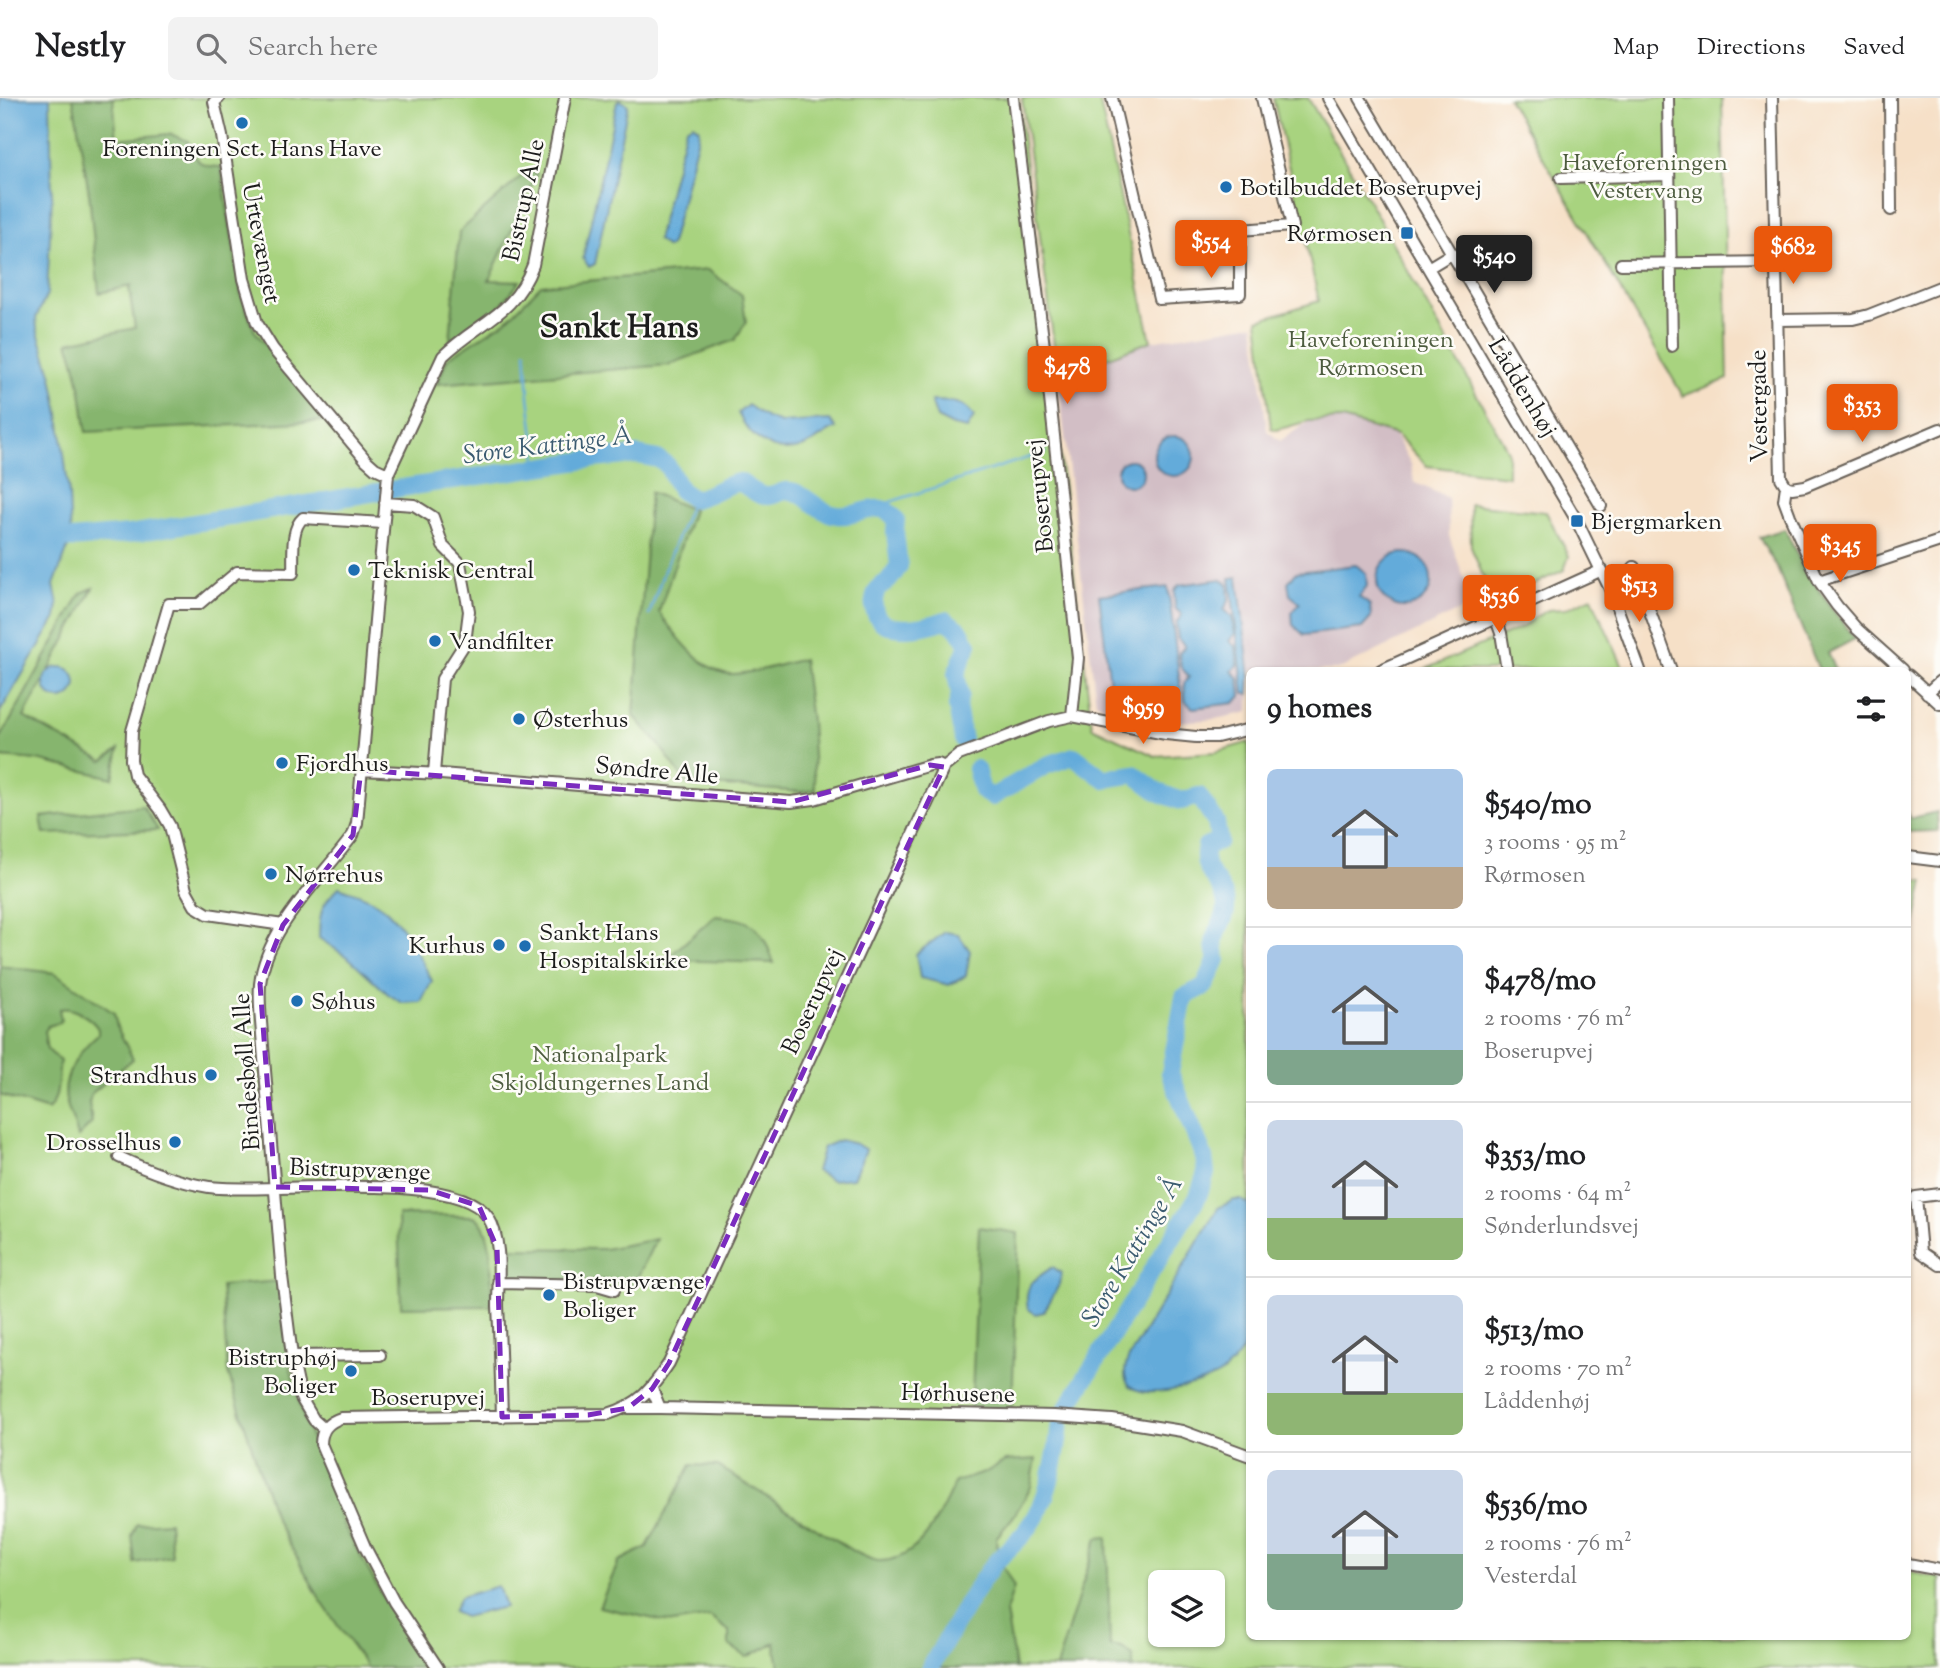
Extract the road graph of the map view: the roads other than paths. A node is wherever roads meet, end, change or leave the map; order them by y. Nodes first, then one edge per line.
1 (219, 98) edge
2 (565, 98) edge
3 (1013, 98) edge
4 (1112, 98) edge
5 (1262, 98) edge
6 (1328, 98) edge
7 (1360, 98) edge
8 (1668, 98) edge
9 (1772, 98) edge
10 (1890, 98) edge
11 (1668, 175) junction
12 (1561, 178) dead end
13 (1891, 210) dead end
14 (1451, 254) junction
15 (1776, 262) junction
16 (1621, 264) dead end
17 (1670, 264) junction
18 (1428, 268) junction
19 (1940, 287) edge
20 (1777, 320) junction
21 (1672, 346) dead end
22 (443, 356) joint
23 (1940, 429) edge
24 (388, 474) junction
25 (1786, 486) junction
26 (385, 503) junction
27 (1601, 506) dead end
28 (383, 523) junction
29 (1940, 541) edge
30 (1634, 568) dead end
31 (1602, 570) junction
32 (1639, 580) junction
33 (1819, 581) junction
34 (1611, 591) junction
35 (1496, 619) junction
36 (1388, 667) edge
37 (1507, 667) edge
38 (1639, 667) edge
39 (1670, 667) edge
40 (1900, 667) edge
41 (1911, 677) edge
42 (1940, 681) edge
43 (1927, 693) junction
44 (1940, 704) edge
45 (1072, 716) junction
46 (1246, 730) edge
47 (944, 767) junction
48 (361, 770) junction
49 (434, 773) junction
50 (1911, 858) edge
51 (1940, 861) edge
52 (283, 925) junction
53 (119, 1157) dead end
54 (275, 1188) junction
55 (1940, 1194) edge
56 (1940, 1265) edge
57 (498, 1283) junction
58 (614, 1290) dead end
59 (380, 1355) dead end
60 (292, 1356) junction
61 (652, 1389) junction
62 (628, 1408) junction
63 (660, 1408) junction
64 (502, 1417) junction
65 (324, 1429) junction
66 (1246, 1454) edge
67 (1911, 1565) edge
68 (1940, 1570) edge
69 (438, 1668) edge

1 - 24 street, Urtevænget
2 - 22 street, Bistrup Alle
3 - 45 street, Boserupvej
4 - 5 street
6 - 18 street, Låddenhøj
7 - 14 street
8 - 11 street
9 - 15 street, Vestergade
10 - 13 street
11 - 12 street
11 - 17 street
14 - 18 street
14 - 27 street
15 - 17 street
15 - 20 street, Vestergade
16 - 17 street
17 - 21 street
18 - 31 street, Låddenhøj
19 - 20 street
20 - 25 street, Vestergade
22 - 24 street, Bindesbøll Alle
23 - 25 street
24 - 26 street, Bindesbøll Alle
25 - 33 street, Vestergade
26 - 28 street, Bindesbøll Alle
26 - 49 street
28 - 48 street, Bindesbøll Alle
28 - 52 street
29 - 33 street
30 - 32 street
31 - 34 street, Låddenhøj
31 - 35 street
32 - 34 street
32 - 39 street
33 - 40 street, Vestergade
34 - 38 street, Låddenhøj
35 - 36 street
35 - 37 street
41 - 43 street
42 - 43 street
43 - 44 street
45 - 46 street
45 - 47 street
47 - 49 street, Søndre Alle
47 - 61 street, Boserupvej
48 - 49 street, Søndre Alle
48 - 52 street, Bindesbøll Alle
50 - 51 street
52 - 54 street, Bindesbøll Alle
53 - 54 street, Bistrupvænge
54 - 57 street, Bistrupvænge
54 - 60 street, Bindesbøll Alle
55 - 56 street
57 - 58 street
57 - 64 street, Bistrupvænge
59 - 60 street
60 - 65 street, Bindesbøll Alle
61 - 62 street, Boserupvej
61 - 63 street
62 - 63 street, Hørhusene
62 - 64 street, Boserupvej
63 - 66 street, Hørhusene
64 - 65 street, Boserupvej
65 - 69 street
67 - 68 street

